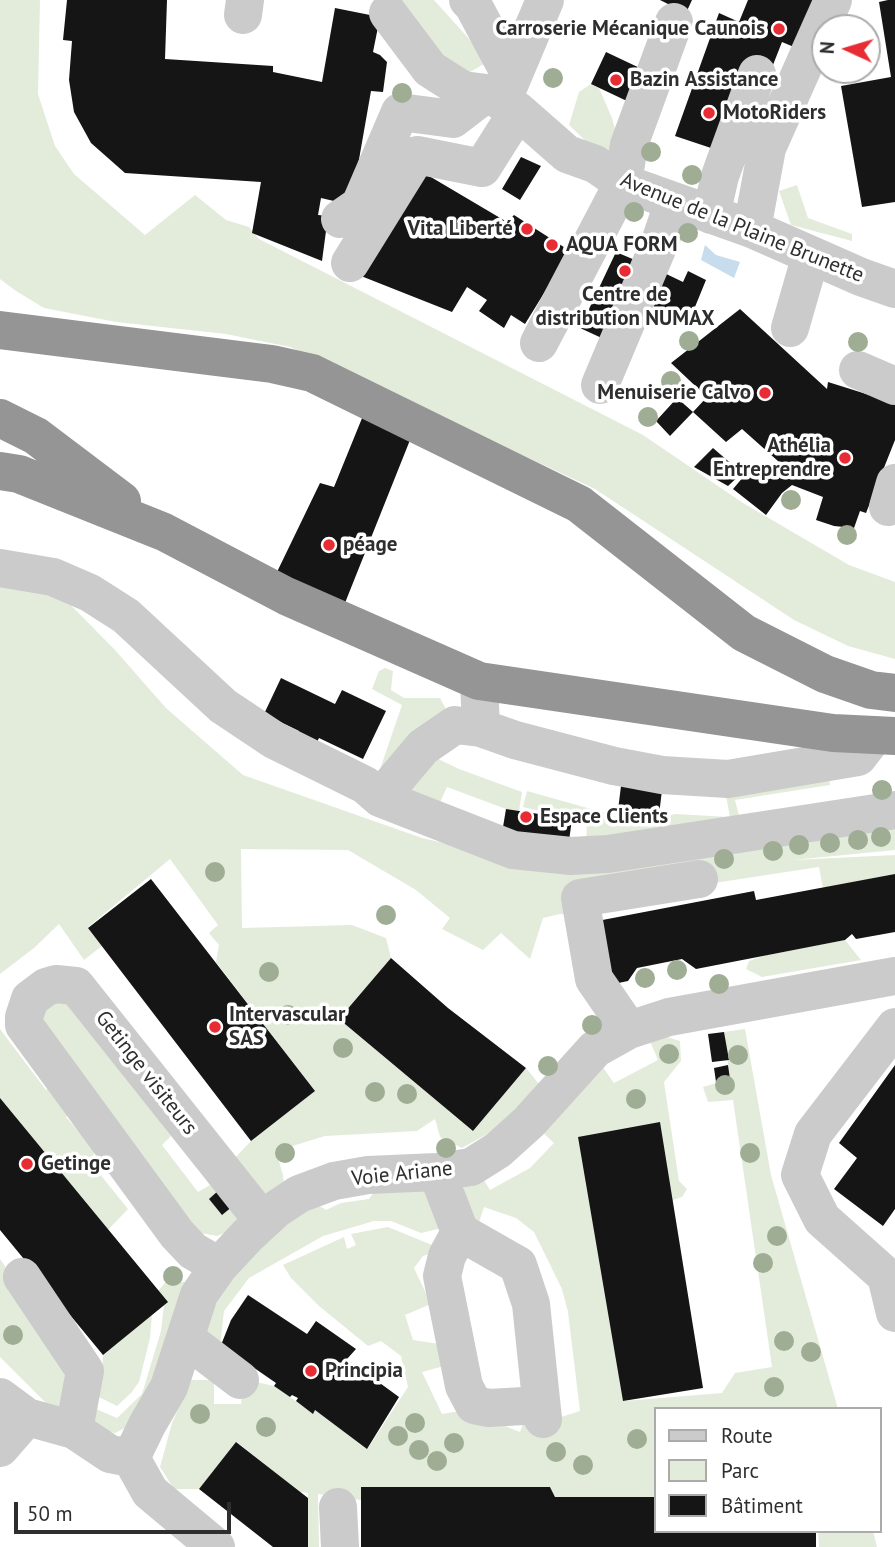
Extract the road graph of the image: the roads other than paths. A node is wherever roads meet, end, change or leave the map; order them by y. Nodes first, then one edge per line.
1 (467, 0) edge
2 (545, 0) edge
3 (833, 0) edge
4 (388, 13) dead end
5 (674, 22) dead end
6 (757, 74) dead end
7 (505, 96) junction
8 (623, 183) junction
9 (674, 201) junction
10 (710, 215) junction
11 (340, 219) dead end
12 (752, 229) junction
13 (811, 256) junction
14 (350, 263) dead end
15 (895, 289) edge
16 (0, 304) edge
17 (790, 328) dead end
18 (0, 330) edge
19 (103, 343) junction
20 (539, 343) dead end
21 (858, 370) dead end
22 (600, 384) dead end
23 (895, 386) edge
24 (0, 418) edge
25 (0, 471) edge
26 (164, 532) junction
27 (0, 568) edge
28 (479, 681) junction
29 (895, 693) edge
30 (481, 728) junction
31 (885, 736) edge
32 (372, 791) junction
33 (895, 810) edge
34 (699, 879) dead end
35 (895, 976) edge
36 (895, 1027) edge
37 (629, 1030) junction
38 (438, 1172) junction
39 (263, 1221) junction
40 (460, 1232) junction
41 (219, 1266) junction
42 (891, 1270) edge
43 (22, 1277) dead end
44 (895, 1313) edge
45 (185, 1338) junction
46 (240, 1380) dead end
47 (14, 1407) edge
48 (74, 1430) junction
49 (0, 1448) edge
50 (131, 1458) junction
51 (338, 1507) dead end
52 (216, 1547) edge
53 (340, 1547) edge

1 - 7 street
2 - 7 street
3 - 12 street
4 - 7 street
5 - 8 street
6 - 10 street
7 - 8 street, Avenue de la Plaine Brunette
7 - 11 street
7 - 14 street
8 - 9 street, Avenue de la Plaine Brunette
8 - 20 street
9 - 10 street, Avenue de la Plaine Brunette
9 - 22 street
10 - 12 street, Avenue de la Plaine Brunette
12 - 13 street, Avenue de la Plaine Brunette
13 - 15 street, Avenue de la Plaine Brunette
13 - 17 street
16 - 19 highway
18 - 19 highway
19 - 29 highway
21 - 23 street
24 - 26 highway
25 - 26 highway
26 - 28 highway
27 - 32 street
28 - 30 street
28 - 31 highway
30 - 31 street
30 - 32 street
32 - 33 street
34 - 37 street
35 - 37 street, Voie Ariane
36 - 42 street
37 - 38 street, Voie Ariane
38 - 39 street, Voie Ariane
38 - 40 street
39 - 41 street, Voie Ariane
39 - 41 street, Getinge visiteurs
40 - 40 street
41 - 45 street, Voie Ariane
42 - 44 street
43 - 48 street
45 - 46 street
45 - 50 street, Voie Ariane
47 - 48 street
47 - 49 street
48 - 50 street
50 - 52 street
51 - 53 street

